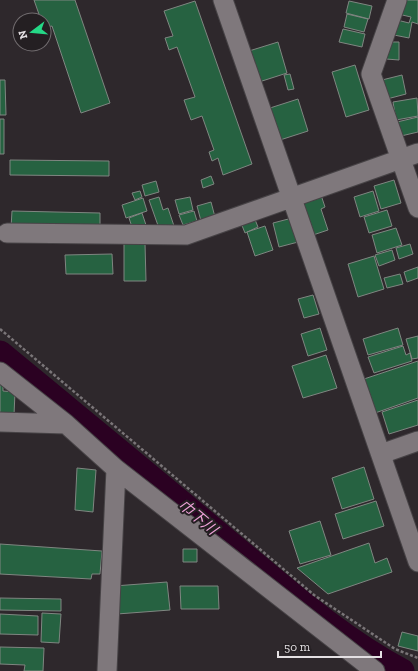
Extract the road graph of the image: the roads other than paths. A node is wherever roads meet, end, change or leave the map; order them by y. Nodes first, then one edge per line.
1 (223, 0) edge
2 (397, 0) edge
3 (410, 156) edge
4 (292, 198) junction
5 (418, 208) edge
6 (7, 233) dead end
7 (0, 372) edge
8 (0, 422) edge
9 (66, 424) junction
10 (418, 441) edge
11 (381, 454) junction
12 (116, 469) junction
13 (418, 562) edge
14 (107, 671) edge
15 (375, 671) edge

1 - 4 street
2 - 3 street
3 - 4 street
3 - 5 street
4 - 6 street
4 - 11 street
7 - 9 street
8 - 9 street
9 - 12 street
10 - 11 street
11 - 13 street
12 - 14 street
12 - 15 street

